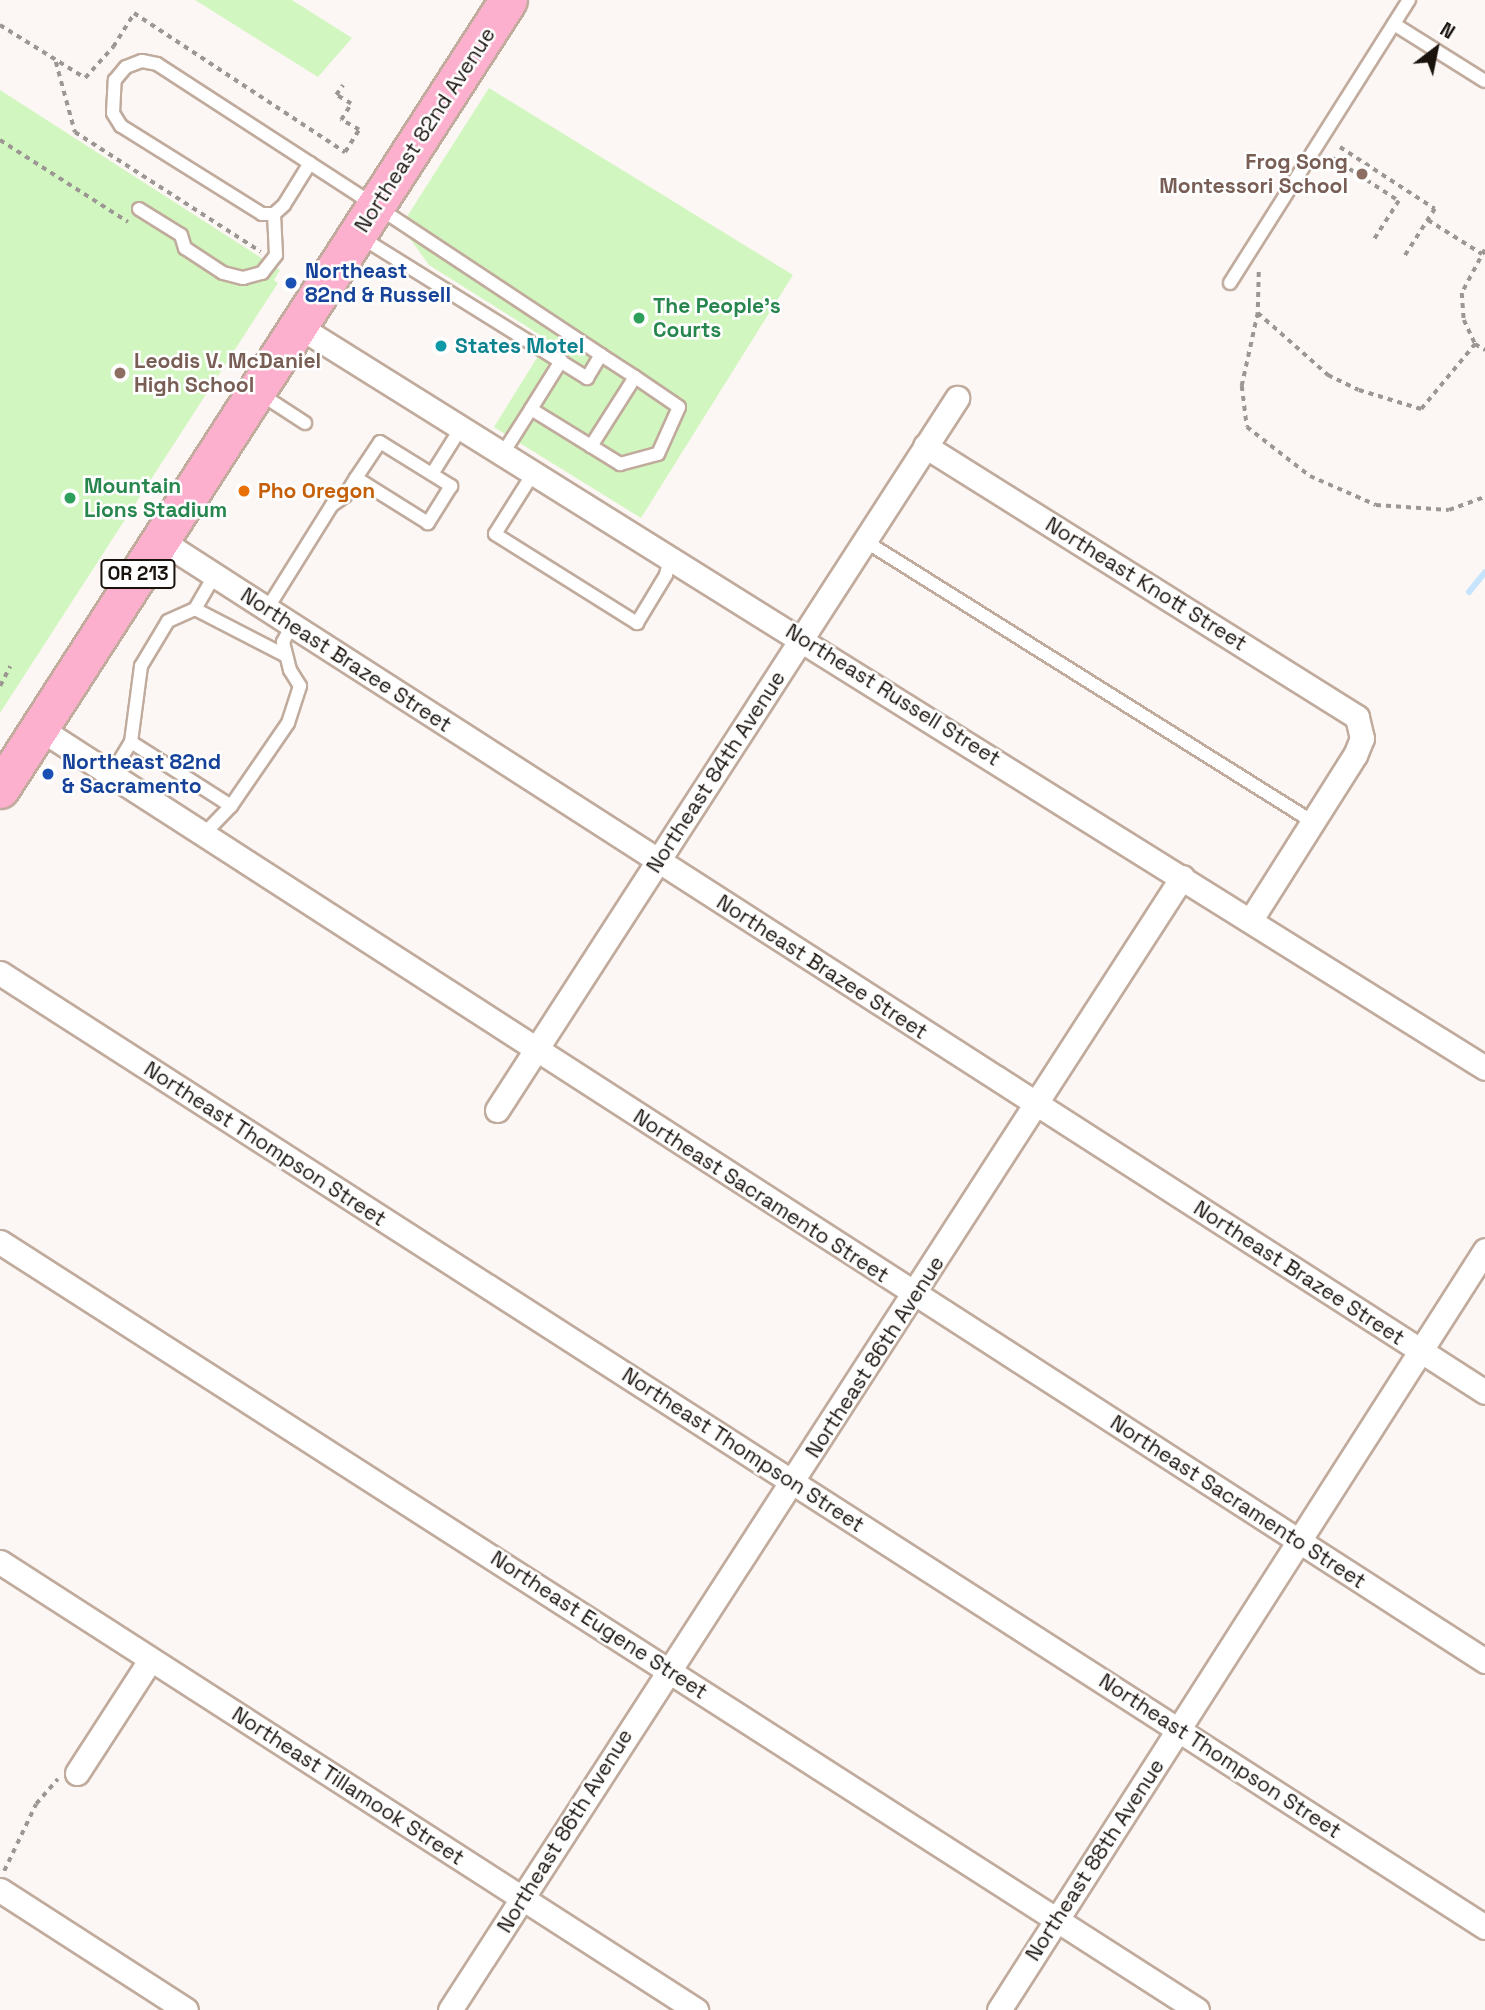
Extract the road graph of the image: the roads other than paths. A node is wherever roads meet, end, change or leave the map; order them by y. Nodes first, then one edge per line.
1 (508, 0) edge
2 (1409, 0) edge
3 (1394, 24) junction
4 (1485, 81) edge
5 (310, 163) junction
6 (139, 209) dead end
7 (275, 214) junction
8 (366, 220) junction
9 (1230, 283) dead end
10 (298, 326) junction
11 (601, 355) junction
12 (561, 361) junction
13 (635, 377) junction
14 (256, 391) junction
15 (957, 398) dead end
16 (531, 409) junction
17 (305, 423) dead end
18 (461, 428) junction
19 (591, 446) junction
20 (925, 446) junction
21 (503, 453) junction
22 (534, 472) junction
23 (432, 474) junction
24 (356, 478) junction
25 (160, 540) junction
26 (865, 541) junction
27 (670, 556) junction
28 (215, 575) junction
29 (267, 608) junction
30 (195, 609) junction
31 (292, 625) junction
32 (803, 638) junction
33 (286, 656) junction
34 (39, 729) junction
35 (131, 742) junction
36 (111, 775) junction
37 (0, 789) edge
38 (231, 806) junction
39 (1313, 822) junction
40 (204, 835) junction
41 (658, 861) junction
42 (1182, 877) junction
43 (1251, 921) junction
44 (0, 972) edge
45 (536, 1050) junction
46 (1485, 1068) edge
47 (1037, 1105) junction
48 (497, 1110) dead end
49 (0, 1241) edge
50 (1485, 1250) edge
51 (914, 1294) junction
52 (1420, 1350) junction
53 (1485, 1392) edge
54 (794, 1482) junction
55 (1298, 1541) junction
56 (0, 1562) edge
57 (150, 1660) junction
58 (1485, 1661) edge
59 (671, 1672) junction
60 (1178, 1729) junction
61 (77, 1773) road end
62 (1, 1883) edge
63 (523, 1899) junction
64 (1056, 1920) junction
65 (1485, 1927) edge
66 (186, 2010) edge
67 (450, 2010) edge
68 (696, 2010) edge
69 (999, 2010) edge
70 (1197, 2010) edge

1 - 8 main road, Northeast 82nd Avenue / OR 213
2 - 3 lane
3 - 4 lane
3 - 9 lane
5 - 7 lane
5 - 7 lane
5 - 8 lane
6 - 7 lane
8 - 10 main road, Northeast 82nd Avenue / OR 213
8 - 11 lane
8 - 12 lane
10 - 14 main road, Northeast 82nd Avenue / OR 213
10 - 18 street, Northeast Russell Street
11 - 12 lane
11 - 13 lane
12 - 16 lane
13 - 19 lane
13 - 19 lane
14 - 17 lane
14 - 25 main road, Northeast 82nd Avenue / OR 213
15 - 20 street, Northeast 84th Avenue
16 - 19 lane
16 - 21 lane
18 - 21 street, Northeast Russell Street
18 - 23 lane
20 - 26 street, Northeast 84th Avenue
20 - 39 street, Northeast Knott Street
21 - 22 street, Northeast Russell Street
22 - 27 street, Northeast Russell Street
22 - 27 lane
23 - 24 lane
23 - 24 lane
24 - 29 lane
25 - 28 street, Northeast Brazee Street
25 - 34 main road, Northeast 82nd Avenue / OR 213
26 - 32 street, Northeast 84th Avenue
26 - 39 lane
27 - 32 street, Northeast Russell Street
28 - 29 street, Northeast Brazee Street
28 - 30 lane
29 - 31 street, Northeast Brazee Street
30 - 33 lane
30 - 35 lane
31 - 33 lane
31 - 41 street, Northeast Brazee Street
32 - 41 street, Northeast 84th Avenue
32 - 42 street, Northeast Russell Street
33 - 38 lane
34 - 36 street, Northeast Sacramento Street
34 - 37 main road, Northeast 82nd Avenue / OR 213
35 - 36 lane
35 - 38 lane
36 - 40 street, Northeast Sacramento Street
38 - 40 lane
39 - 43 street
40 - 45 street, Northeast Sacramento Street
41 - 45 street, Northeast 84th Avenue
41 - 47 street, Northeast Brazee Street
42 - 43 street, Northeast Russell Street
42 - 47 street, Northeast 86th Avenue
43 - 46 street, Northeast Russell Street
44 - 54 street, Northeast Thompson Street
45 - 48 street, Northeast 84th Avenue
45 - 51 street, Northeast Sacramento Street
47 - 51 street, Northeast 86th Avenue
47 - 52 street, Northeast Brazee Street
49 - 59 street, Northeast Eugene Street
50 - 52 street, Northeast 88th Avenue
51 - 54 street, Northeast 86th Avenue
51 - 55 street, Northeast Sacramento Street
52 - 53 street, Northeast Brazee Street
52 - 55 street, Northeast 88th Avenue
54 - 59 street, Northeast 86th Avenue
54 - 60 street, Northeast Thompson Street
55 - 58 street, Northeast Sacramento Street
55 - 60 street, Northeast 88th Avenue
56 - 57 street, Northeast Tillamook Street
57 - 61 street
57 - 63 street, Northeast Tillamook Street
59 - 63 street, Northeast 86th Avenue
59 - 64 street, Northeast Eugene Street
60 - 64 street, Northeast 88th Avenue
60 - 65 street, Northeast Thompson Street
62 - 66 street
63 - 67 street, Northeast 86th Avenue
63 - 68 street, Northeast Tillamook Street
64 - 69 street, Northeast 88th Avenue
64 - 70 street, Northeast Eugene Street

